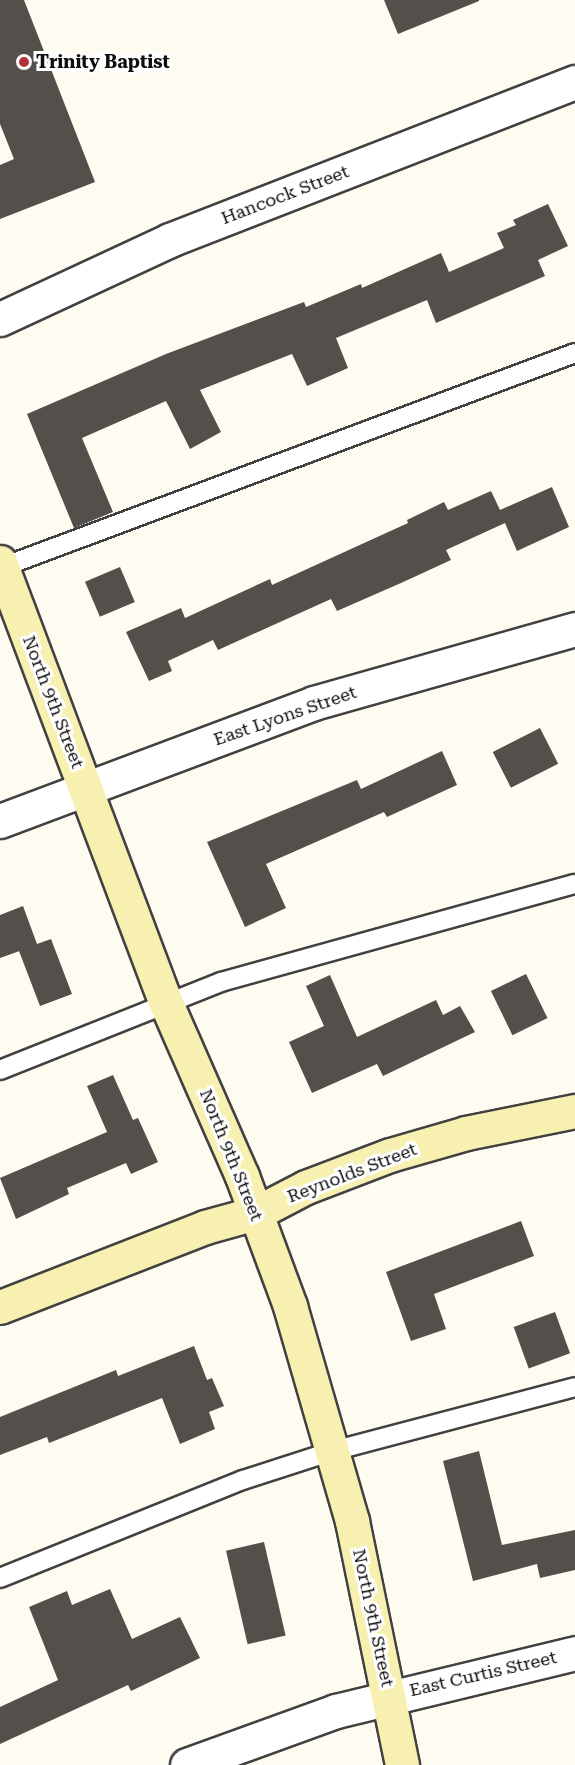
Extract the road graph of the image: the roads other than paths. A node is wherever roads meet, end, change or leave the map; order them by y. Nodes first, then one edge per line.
1 (575, 82) edge
2 (0, 319) edge
3 (575, 353) edge
4 (1, 566) edge
5 (575, 629) edge
6 (86, 789) junction
7 (0, 820) edge
8 (575, 885) edge
9 (166, 1004) junction
10 (0, 1070) edge
11 (575, 1111) edge
12 (256, 1213) junction
13 (0, 1307) edge
14 (575, 1387) edge
15 (333, 1451) junction
16 (0, 1578) edge
17 (575, 1653) edge
18 (389, 1696) junction
19 (187, 1765) edge
20 (402, 1765) edge

1 - 2 street, Hancock Street
3 - 4 lane
4 - 6 main road, North 9th Street
5 - 6 street, East Lyons Street
6 - 7 street, East Lyons Street
6 - 9 main road, North 9th Street
8 - 9 lane
9 - 10 lane
9 - 12 main road, North 9th Street
11 - 12 main road, Reynolds Street
12 - 13 main road, Reynolds Street
12 - 15 main road, North 9th Street
14 - 15 lane
15 - 16 lane
15 - 18 main road, North 9th Street
17 - 18 street, East Curtis Street
18 - 19 street, East Curtis Street
18 - 20 main road, North 9th Street

